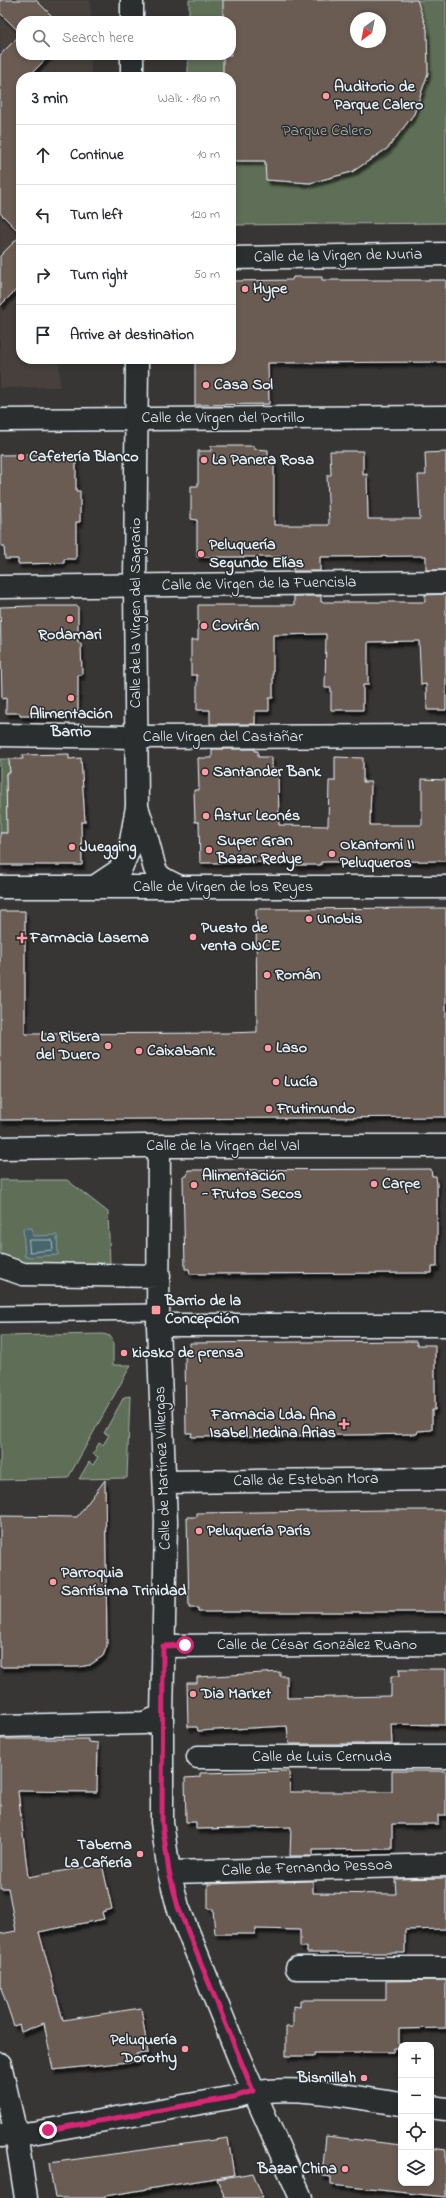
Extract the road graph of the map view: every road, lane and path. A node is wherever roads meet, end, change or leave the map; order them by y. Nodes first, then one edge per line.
1 (132, 0) edge
2 (132, 16) edge
3 (132, 60) edge
4 (132, 72) edge
5 (446, 254) edge
6 (236, 258) edge
7 (137, 364) edge
8 (446, 417) edge
9 (135, 418) junction
10 (0, 420) edge
11 (446, 582) edge
12 (135, 586) junction
13 (0, 587) edge
14 (0, 735) edge
15 (446, 736) edge
16 (137, 737) junction
17 (137, 807) junction
18 (0, 886) edge
19 (96, 886) junction
20 (180, 887) junction
21 (446, 887) edge
22 (159, 1146) junction
23 (446, 1146) edge
24 (0, 1148) edge
25 (0, 1266) edge
26 (159, 1276) junction
27 (0, 1314) edge
28 (159, 1318) junction
29 (446, 1325) edge
30 (446, 1479) edge
31 (166, 1482) junction
32 (446, 1644) edge
33 (163, 1646) junction
34 (162, 1716) junction
35 (0, 1726) edge
36 (198, 1757) dead end
37 (446, 1757) edge
38 (446, 1865) edge
39 (169, 1872) junction
40 (297, 1968) dead end
41 (446, 1968) edge
42 (0, 2064) edge
43 (253, 2091) junction
44 (398, 2104) edge
45 (434, 2107) edge
46 (446, 2109) edge
47 (8, 2135) edge
48 (26, 2198) edge
49 (301, 2198) edge

1 - 2 street
3 - 4 street
5 - 6 street, Calle de la Virgen de Nuria
7 - 9 street, Calle de la Virgen del Sagrario
8 - 9 street, Calle de Virgen del Portillo
9 - 10 street, Calle de Virgen del Portillo
9 - 12 street, Calle de la Virgen del Sagrario
11 - 12 street, Calle de Virgen de la Fuencisla
12 - 13 street, Calle de Virgen de la Fuencisla
12 - 16 street, Calle de la Virgen del Sagrario
14 - 16 street, Calle Virgen del Castañar
15 - 16 street, Calle Virgen del Castañar
16 - 17 street, Calle de la Virgen del Sagrario
17 - 19 street, Calle de la Virgen del Sagrario
17 - 20 street, Calle de la Virgen del Sagrario
18 - 19 street, Calle de Virgen de los Reyes
19 - 20 street, Calle de Virgen de los Reyes
20 - 21 street, Calle de Virgen de los Reyes
22 - 23 street, Calle de la Virgen del Val
22 - 24 street, Calle de la Virgen del Val
22 - 26 street, Calle de Martínez Villergas
25 - 26 street
26 - 28 street, Calle de Martínez Villergas
27 - 28 lane
28 - 29 street
28 - 31 street, Calle de Martínez Villergas
30 - 31 street, Calle de Esteban Mora
31 - 33 street, Calle de Martínez Villergas
32 - 33 street, Calle de César González Ruano
33 - 34 street, Calle de Martínez Villergas
34 - 35 street
34 - 39 street, Calle de Martínez Villergas
36 - 37 street, Calle de Luis Cernuda
38 - 39 street, Calle de Fernando Pessoa
39 - 43 street, Calle de Martínez Villergas
40 - 41 street
42 - 47 street
43 - 44 street
43 - 47 street
43 - 49 street, Calle de Martínez Villergas
45 - 46 street
47 - 48 street

